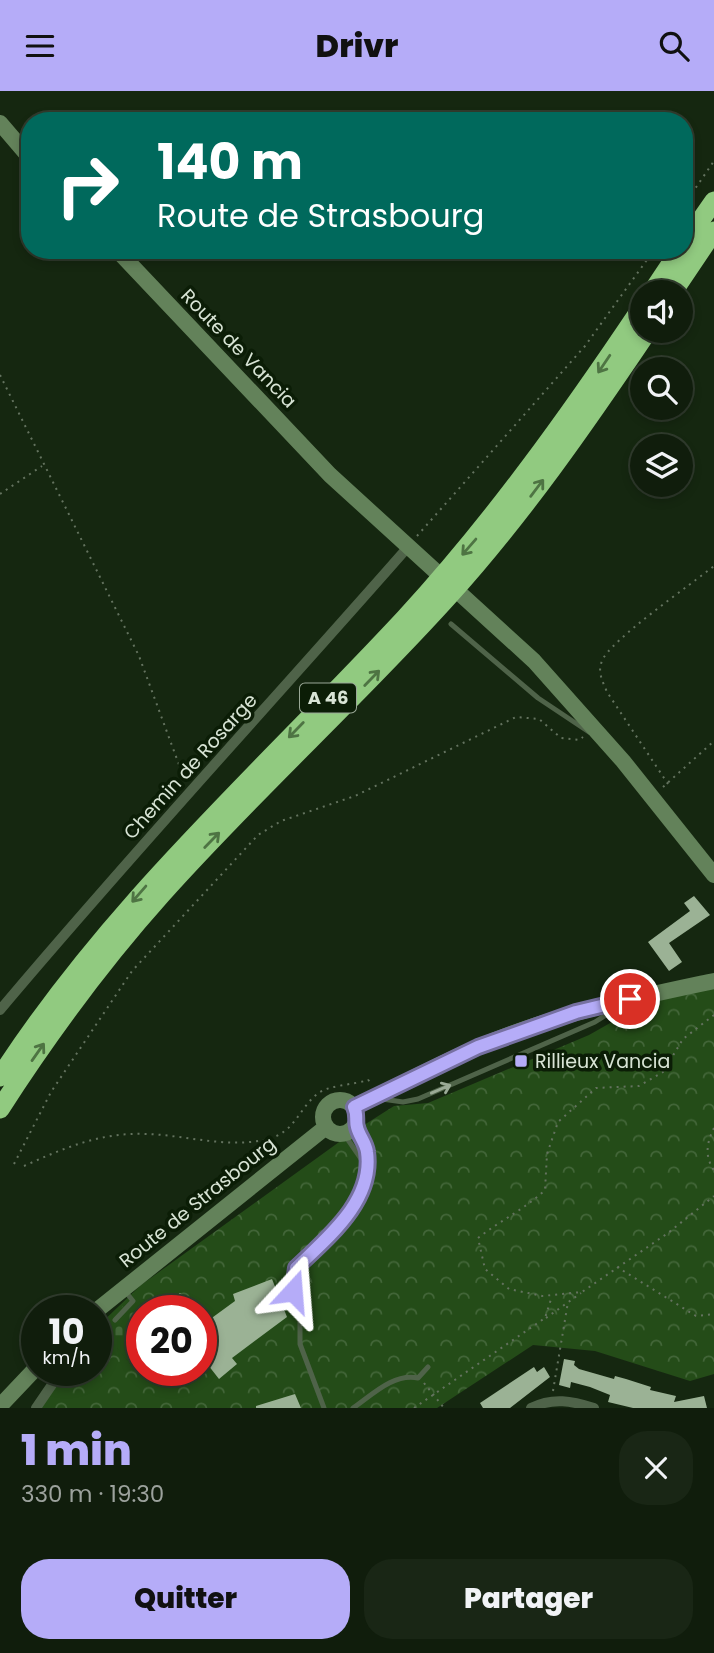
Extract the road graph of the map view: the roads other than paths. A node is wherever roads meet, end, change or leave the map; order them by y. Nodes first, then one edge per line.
1 (0, 123) edge
2 (21, 148) edge
3 (714, 201) edge
4 (714, 230) edge
5 (693, 231) edge
6 (126, 259) edge
7 (674, 259) edge
8 (660, 280) edge
9 (681, 280) edge
10 (630, 325) edge
11 (640, 343) edge
12 (408, 547) junction
13 (452, 624) dead end
14 (607, 743) junction
15 (714, 875) edge
16 (714, 981) edge
17 (630, 999) junction
18 (0, 1010) edge
19 (0, 1077) edge
20 (379, 1095) junction
21 (354, 1107) junction
22 (0, 1109) edge
23 (326, 1127) junction
24 (350, 1130) junction
25 (366, 1168) junction
26 (123, 1288) junction
27 (112, 1298) edge
28 (115, 1320) dead end
29 (428, 1367) dead end
30 (21, 1384) edge
31 (51, 1386) edge
32 (0, 1406) edge
33 (36, 1408) edge
34 (324, 1408) edge
35 (353, 1408) edge
36 (531, 1408) edge
37 (594, 1408) edge

1 - 2 street
3 - 5 highway
4 - 9 highway
6 - 12 street, Route de Vancia
7 - 8 highway
10 -> 19 highway, A 46
22 -> 11 highway, A 46
12 - 14 street, Route de Vancia
12 - 18 street, Chemin de Rosarge
13 - 14 lane
14 - 15 street, Route de Vancia
16 - 17 street, Route de Strasbourg
17 - 20 street, Route de Strasbourg
20 -> 17 lane
20 - 21 street, Route de Strasbourg
21 - 23 street, Route de Strasbourg
21 - 24 street
23 - 24 street
23 - 26 street, Route de Strasbourg
24 - 25 lane
24 - 25 lane
25 - 34 lane
26 - 27 street, Route de Strasbourg
26 - 28 lane
29 - 35 lane
30 - 32 street
31 - 33 street
36 - 37 street

